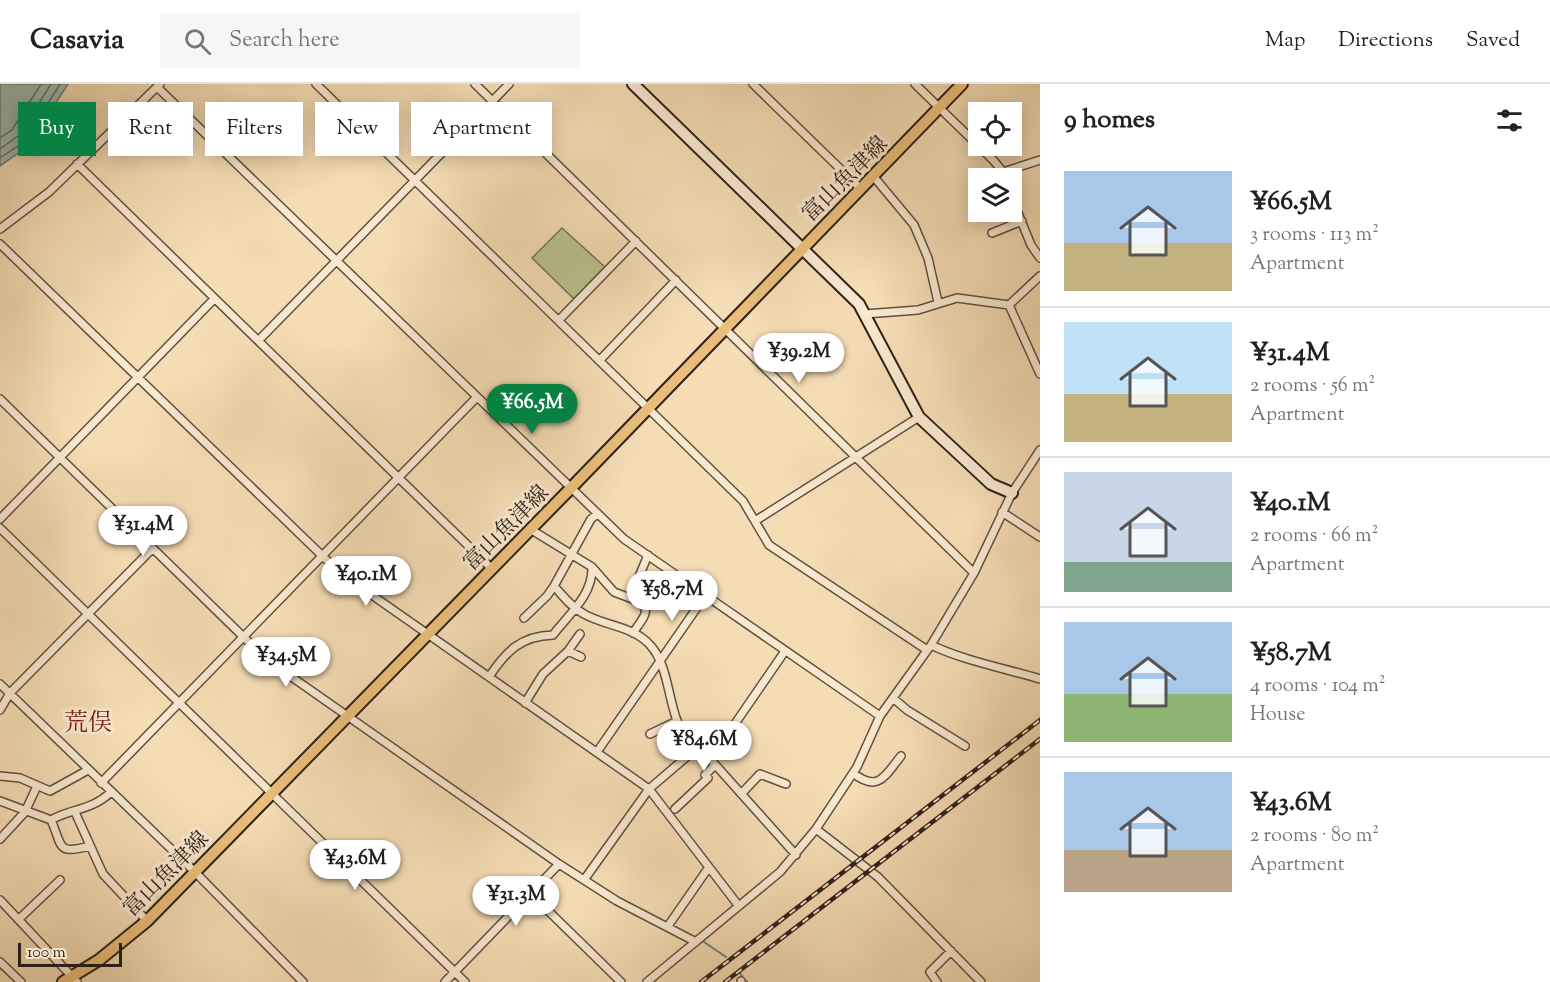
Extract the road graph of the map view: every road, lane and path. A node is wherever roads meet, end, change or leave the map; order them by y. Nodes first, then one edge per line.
1 (316, 84) edge
2 (475, 84) edge
3 (509, 84) edge
4 (633, 84) edge
5 (753, 84) edge
6 (915, 84) edge
7 (962, 84) edge
8 (158, 85) edge
9 (492, 101) junction
10 (939, 107) junction
11 (1040, 160) edge
12 (77, 164) junction
13 (996, 168) edge
14 (1020, 168) edge
15 (874, 177) junction
16 (414, 180) junction
17 (861, 189) junction
18 (1022, 221) edge
19 (1020, 222) edge
20 (0, 229) edge
21 (992, 233) dead end
22 (636, 241) junction
23 (0, 244) edge
24 (801, 248) junction
25 (1040, 258) edge
26 (335, 260) junction
27 (1040, 276) edge
28 (676, 280) junction
29 (214, 299) junction
30 (938, 302) junction
31 (1009, 305) junction
32 (865, 314) junction
33 (559, 320) junction
34 (725, 328) junction
35 (259, 340) junction
36 (600, 360) junction
37 (1040, 374) edge
38 (137, 378) junction
39 (476, 398) junction
40 (0, 399) edge
41 (649, 407) junction
42 (919, 417) junction
43 (1040, 450) edge
44 (858, 457) junction
45 (59, 458) junction
46 (399, 478) junction
47 (570, 489) junction
48 (1011, 493) junction
49 (1002, 512) junction
50 (597, 514) junction
51 (0, 519) edge
52 (755, 521) junction
53 (0, 528) edge
54 (530, 529) junction
55 (1040, 537) edge
56 (152, 549) junction
57 (571, 553) junction
58 (648, 555) junction
59 (322, 557) junction
60 (592, 567) junction
61 (491, 568) junction
62 (974, 573) junction
63 (554, 586) junction
64 (705, 596) junction
65 (630, 598) junction
66 (574, 607) junction
67 (89, 614) junction
68 (524, 618) dead end
69 (633, 633) junction
70 (580, 634) dead end
71 (427, 635) junction
72 (243, 638) junction
73 (929, 647) junction
74 (568, 651) junction
75 (785, 651) junction
76 (581, 657) dead end
77 (660, 663) junction
78 (489, 677) junction
79 (1040, 679) edge
80 (0, 684) edge
81 (10, 693) junction
82 (893, 698) junction
83 (525, 702) junction
84 (180, 704) junction
85 (0, 710) edge
86 (347, 715) junction
87 (880, 717) junction
88 (677, 721) junction
89 (650, 734) dead end
90 (690, 739) junction
91 (965, 746) dead end
92 (697, 748) junction
93 (597, 752) junction
94 (901, 756) dead end
95 (715, 765) junction
96 (88, 770) junction
97 (853, 773) junction
98 (0, 776) edge
99 (101, 783) junction
100 (786, 784) dead end
101 (37, 786) junction
102 (649, 789) junction
103 (111, 792) junction
104 (273, 793) junction
105 (742, 794) junction
106 (0, 801) edge
107 (675, 809) dead end
108 (25, 812) junction
109 (75, 812) junction
110 (51, 820) junction
111 (816, 829) junction
112 (0, 839) edge
113 (90, 846) junction
114 (796, 855) junction
115 (559, 864) junction
116 (709, 867) junction
117 (195, 872) junction
118 (60, 880) dead end
119 (584, 880) junction
120 (530, 894) junction
121 (0, 900) edge
122 (738, 905) junction
123 (19, 920) junction
124 (147, 921) junction
125 (668, 926) junction
126 (696, 942) junction
127 (951, 951) junction
128 (0, 962) edge
129 (454, 973) junction
130 (71, 981) edge
131 (21, 982) edge
132 (303, 982) edge
133 (445, 982) edge
134 (465, 982) edge
135 (621, 982) edge
136 (647, 982) edge
137 (937, 982) edge
138 (981, 982) edge

1 - 16 street
2 - 9 street
3 - 9 street
4 - 24 street
5 - 17 street
6 - 10 street
7 - 10 main road, 富山魚津線
8 - 12 street
8 - 26 street
9 - 16 street
9 - 22 street
10 - 13 street
10 - 15 main road, 富山魚津線
11 - 14 street
12 - 20 street
12 - 29 street
15 - 17 main road, 富山魚津線
15 - 30 street
16 - 26 street
16 - 33 street
17 - 24 main road, 富山魚津線
18 - 25 street
19 - 21 street
22 - 28 street
22 - 33 street
23 - 38 street
24 - 32 street
24 - 34 main road, 富山魚津線
26 - 35 street
26 - 39 street
27 - 31 street
28 - 34 street
28 - 36 street
29 - 35 street
29 - 38 street
30 - 31 street
30 - 32 street
31 - 37 street
32 - 42 street
33 - 36 street
34 - 41 main road, 富山魚津線
34 - 44 street
35 - 46 street
36 - 41 street
38 - 45 street
38 - 59 street
39 - 46 street
39 - 47 street
40 - 45 street
41 - 47 main road, 富山魚津線
41 - 52 street
42 - 44 street
42 - 48 street
43 - 48 street
44 - 52 street
44 - 62 street
45 - 51 street
45 - 56 street
46 - 59 street
46 - 61 street
47 - 50 street
47 - 54 main road, 富山魚津線
48 - 49 street
49 - 55 street
49 - 62 street
50 - 57 street
50 - 58 street
52 - 73 street
53 - 67 street
54 - 57 street
54 - 61 main road, 富山魚津線
56 - 67 street
56 - 72 street
57 - 60 street
57 - 63 street
58 - 64 street
58 - 65 street
59 - 71 street
59 - 72 street
60 - 65 street
60 - 66 street
61 - 71 main road, 富山魚津線
62 - 73 street
63 - 66 street
63 - 68 street
64 - 75 street
64 - 77 street
65 - 69 street
66 - 69 street
66 - 78 street
67 - 81 street
67 - 84 street
69 - 77 street
70 - 74 street
71 - 78 street
71 - 86 main road, 富山魚津線
72 - 84 street
72 - 86 street
73 - 79 street
73 - 82 street
74 - 76 street
74 - 83 street
75 - 87 street
75 - 90 street
77 - 88 street
77 - 93 street
78 - 83 street
80 - 81 street
81 - 85 street
81 - 96 street
82 - 87 street
82 - 91 street
83 - 93 street
84 - 99 street
84 - 104 street
86 - 104 main road, 富山魚津線
86 - 115 street
87 - 97 street
88 - 89 street
88 - 90 street
90 - 92 street
92 - 95 street
92 - 102 street
93 - 102 street
94 - 97 street
95 - 105 street
95 - 107 street
96 - 99 street
96 - 101 street
97 - 111 street
98 - 101 street
99 - 103 street
100 - 105 street
101 - 108 street
102 - 116 street
102 - 119 street
103 - 109 street
103 - 117 street
104 - 117 main road, 富山魚津線
104 - 129 street
105 - 114 street
106 - 108 street
108 - 110 street
108 - 112 street
109 - 110 street
109 - 113 street
110 - 113 street
111 - 114 street
111 - 127 street
113 - 124 street
114 - 122 street
115 - 119 street
115 - 120 street
116 - 122 street
116 - 125 street
117 - 124 main road, 富山魚津線
117 - 132 street
118 - 123 street
119 - 125 street
120 - 129 street
120 - 135 street
121 - 123 street
122 - 126 street
123 - 130 street
124 - 130 main road, 富山魚津線
125 - 126 street
126 - 136 street
127 - 137 street
127 - 138 street
128 - 131 street
129 - 133 street
129 - 134 street

